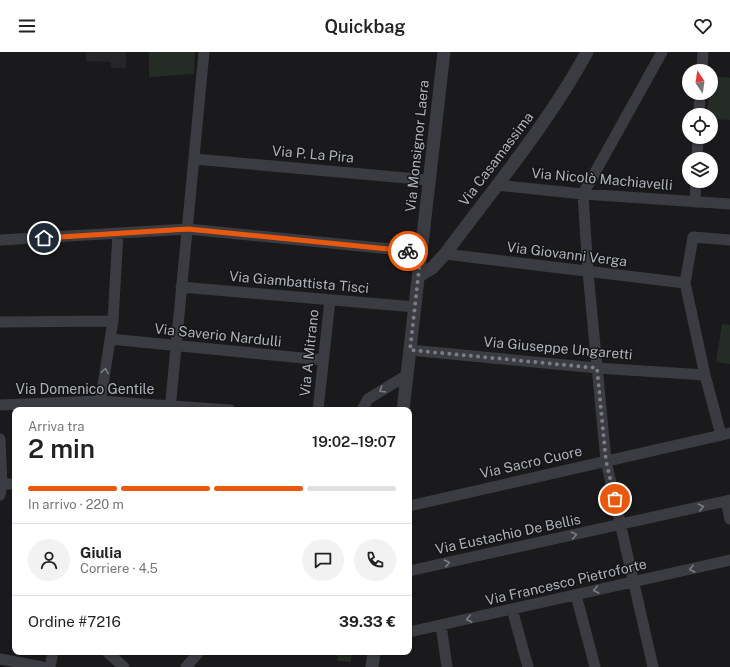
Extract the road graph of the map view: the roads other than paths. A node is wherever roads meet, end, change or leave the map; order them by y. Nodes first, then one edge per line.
1 (204, 52) edge
2 (444, 52) edge
3 (587, 52) edge
4 (662, 52) edge
5 (702, 52) edge
6 (702, 64) edge
7 (194, 159) junction
8 (429, 180) junction
9 (496, 185) junction
10 (696, 188) edge
11 (583, 194) junction
12 (695, 202) junction
13 (730, 204) edge
14 (188, 229) junction
15 (118, 233) junction
16 (0, 240) edge
17 (730, 240) edge
18 (421, 252) junction
19 (445, 254) junction
20 (588, 272) junction
21 (419, 276) junction
22 (685, 283) junction
23 (181, 287) junction
24 (330, 300) junction
25 (415, 307) junction
26 (113, 321) junction
27 (0, 322) edge
28 (110, 339) junction
29 (177, 346) junction
30 (410, 350) junction
31 (323, 360) junction
32 (597, 368) junction
33 (407, 375) junction
34 (704, 375) junction
35 (0, 405) edge
36 (100, 406) edge
37 (170, 407) edge
38 (318, 407) edge
39 (364, 407) edge
40 (403, 407) edge
41 (726, 434) edge
42 (0, 439) edge
43 (606, 461) junction
44 (12, 485) edge
45 (1, 488) edge
46 (728, 501) edge
47 (412, 505) edge
48 (730, 519) edge
49 (621, 525) junction
50 (730, 560) edge
51 (412, 570) edge
52 (634, 582) junction
53 (576, 595) junction
54 (512, 609) junction
55 (441, 625) junction
56 (412, 631) edge
57 (52, 655) edge
58 (110, 655) edge
59 (196, 655) edge
60 (374, 655) edge
61 (0, 659) edge
62 (42, 667) edge
63 (50, 667) edge
64 (124, 667) edge
65 (186, 667) edge
66 (372, 667) edge
67 (447, 667) edge
68 (528, 667) edge
69 (595, 667) edge
70 (653, 667) edge

1 - 7 street
2 - 8 street, Via Monsignor Laera
3 - 9 street, Via Casamassima
4 - 11 street
5 - 6 street
7 - 8 street, Via P. La Pira
7 - 14 street
8 - 18 street, Via Monsignor Laera
9 - 11 street, Via Nicolò Machiavelli
9 - 19 street, Via Casamassima
10 - 12 street
11 - 12 street, Via Nicolò Machiavelli
11 - 20 street
12 - 13 street, Via Nicolò Machiavelli
14 - 15 street
14 - 18 street
14 - 23 street
15 - 16 street
15 - 26 street
17 - 22 street
18 - 21 street, Via Monsignor Laera
19 - 20 street, Via Giovanni Verga
19 - 21 street, Via Casamassima
20 - 22 street, Via Giovanni Verga
20 - 32 street
21 - 25 street, Via Monsignor Laera
22 - 34 street
23 - 24 street, Via Giambattista Tisci
23 - 29 street
24 - 25 street, Via Giambattista Tisci
24 - 31 street, Via A Mitrano
25 - 30 street, Via Monsignor Laera
26 - 27 street
26 - 28 street
28 - 29 street, Via Saverio Nardulli
36 -> 28 street
29 - 31 street, Via Saverio Nardulli
29 - 37 street
30 - 32 street, Via Giuseppe Ungaretti
30 - 33 street, Via Monsignor Laera
31 - 38 street, Via A Mitrano
32 - 34 street, Via Giuseppe Ungaretti
32 - 43 street
33 -> 39 street
33 - 40 street, Via Monsignor Laera
34 - 41 street
35 - 36 street, Via Domenico Gentile
36 - 37 street, Via Domenico Gentile
41 - 43 street, Via Sacro Cuore
42 - 45 street
43 - 47 street, Via Sacro Cuore
43 - 49 street
44 - 45 street
46 - 48 street
49 -> 46 street, Via Eustachio De Bellis
51 -> 49 street, Via Eustachio De Bellis
49 - 52 street
50 -> 52 street, Via Francesco Pietroforte
52 -> 53 street, Via Francesco Pietroforte
52 - 70 street
53 - 54 street, Via Francesco Pietroforte
53 - 69 street
54 -> 55 street, Via Francesco Pietroforte
54 - 68 street
55 - 56 street, Via Francesco Pietroforte
55 - 67 street
57 - 63 street
58 - 64 street
59 - 65 street
60 - 66 street
61 - 62 street

